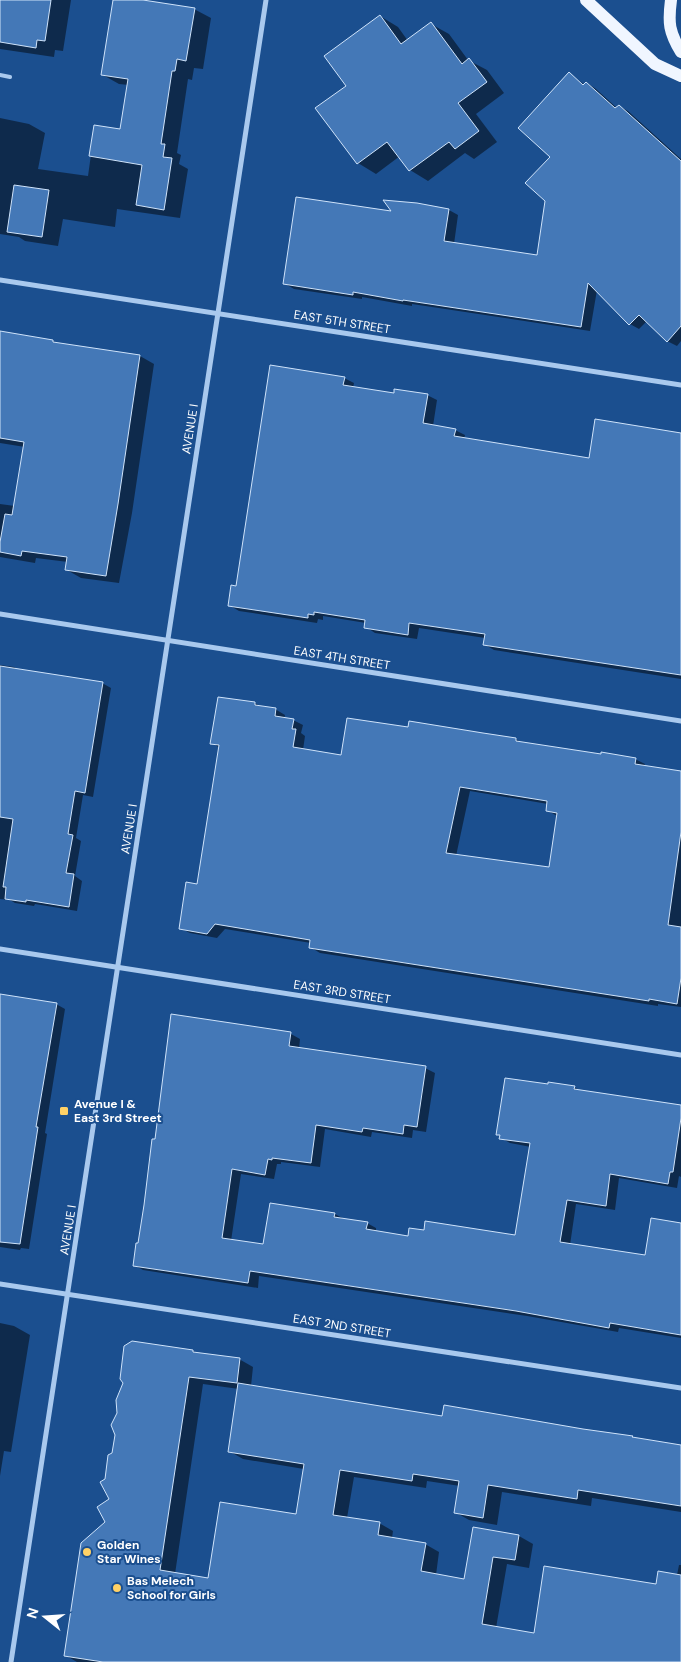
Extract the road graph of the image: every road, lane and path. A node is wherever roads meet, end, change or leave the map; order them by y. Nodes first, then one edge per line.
1 (266, 0) edge
2 (586, 0) edge
3 (671, 0) edge
4 (681, 52) edge
5 (0, 75) edge
6 (681, 76) edge
7 (10, 77) dead end
8 (0, 280) edge
9 (218, 313) junction
10 (681, 385) edge
11 (0, 614) edge
12 (168, 640) junction
13 (681, 721) edge
14 (0, 949) edge
15 (118, 967) junction
16 (681, 1055) edge
17 (0, 1284) edge
18 (68, 1294) junction
19 (681, 1388) edge
20 (11, 1662) edge

1 - 9 street, AVENUE I
2 - 6 main road
3 - 4 main road
5 - 7 lane
8 - 9 street, EAST 5TH STREET
9 - 10 street, EAST 5TH STREET
9 - 12 street, AVENUE I
11 - 12 street, EAST 4TH STREET
12 - 13 street, EAST 4TH STREET
12 - 15 street, AVENUE I
14 - 15 street, EAST 3RD STREET
15 - 16 street, EAST 3RD STREET
15 - 18 street, AVENUE I
17 - 18 street, EAST 2ND STREET
18 - 19 street, EAST 2ND STREET
18 - 20 street, AVENUE I

